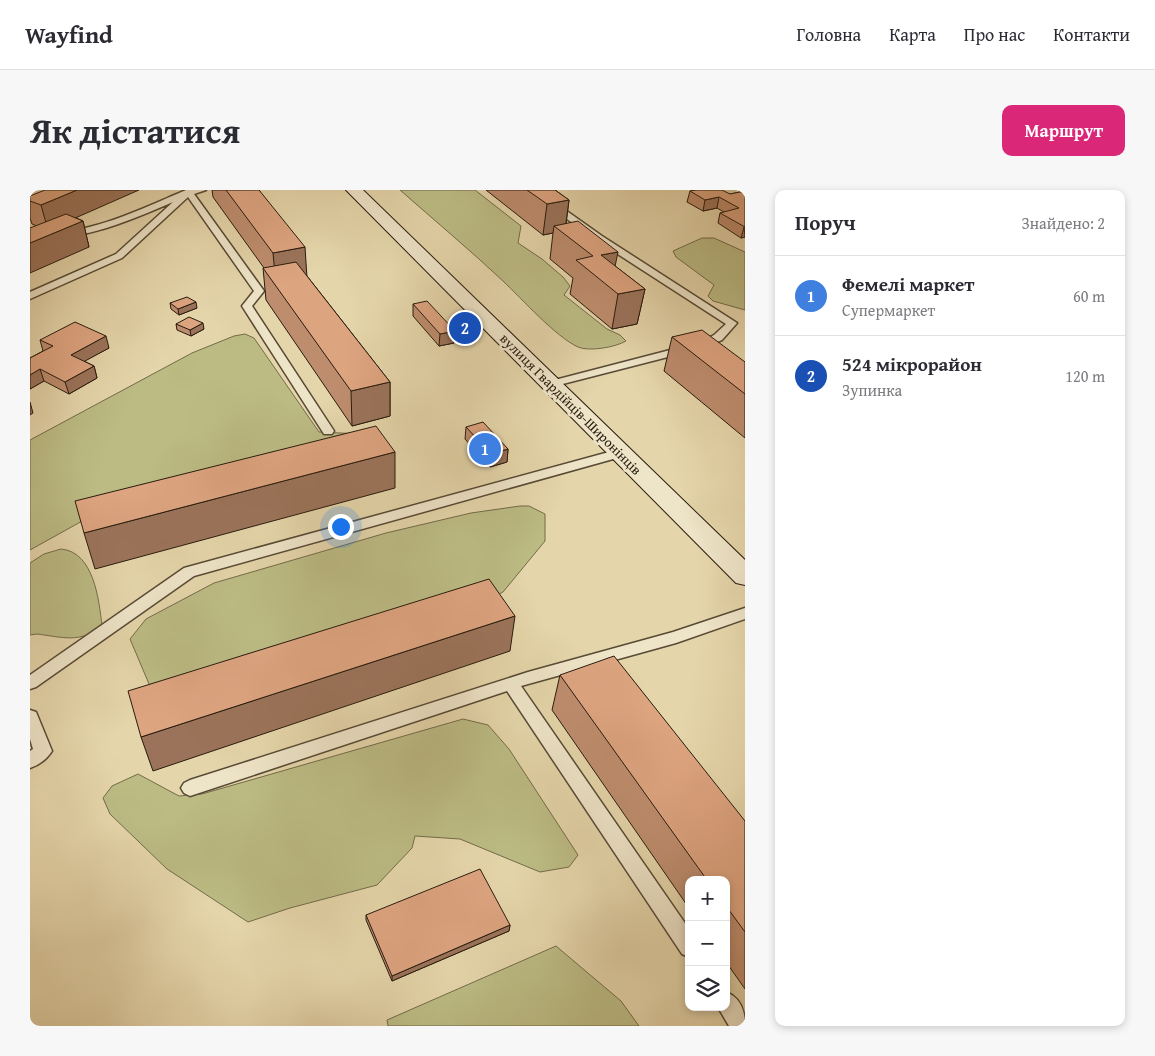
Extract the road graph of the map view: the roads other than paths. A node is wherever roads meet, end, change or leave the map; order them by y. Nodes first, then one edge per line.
1 (202, 190) edge
2 (354, 190) edge
3 (531, 190) edge
4 (189, 192) junction
5 (30, 236) edge
6 (30, 296) edge
7 (551, 384) junction
8 (328, 431) dead end
9 (620, 453) junction
10 (745, 576) edge
11 (745, 613) edge
12 (30, 683) edge
13 (511, 684) junction
14 (30, 718) edge
15 (30, 761) edge
16 (190, 788) dead end
17 (685, 941) edge
18 (730, 1008) edge
19 (742, 1026) edge

1 - 4 lane
2 - 7 main road, вулиця Гвардійців-Широнінців
3 - 7 lane
4 - 5 lane
4 - 6 lane
4 - 8 lane
7 - 9 main road, вулиця Гвардійців-Широнінців
9 - 10 main road, вулиця Гвардійців-Широнінців
9 - 12 lane
11 - 13 lane
13 - 16 lane
13 - 17 lane
14 - 15 lane
18 - 19 lane

